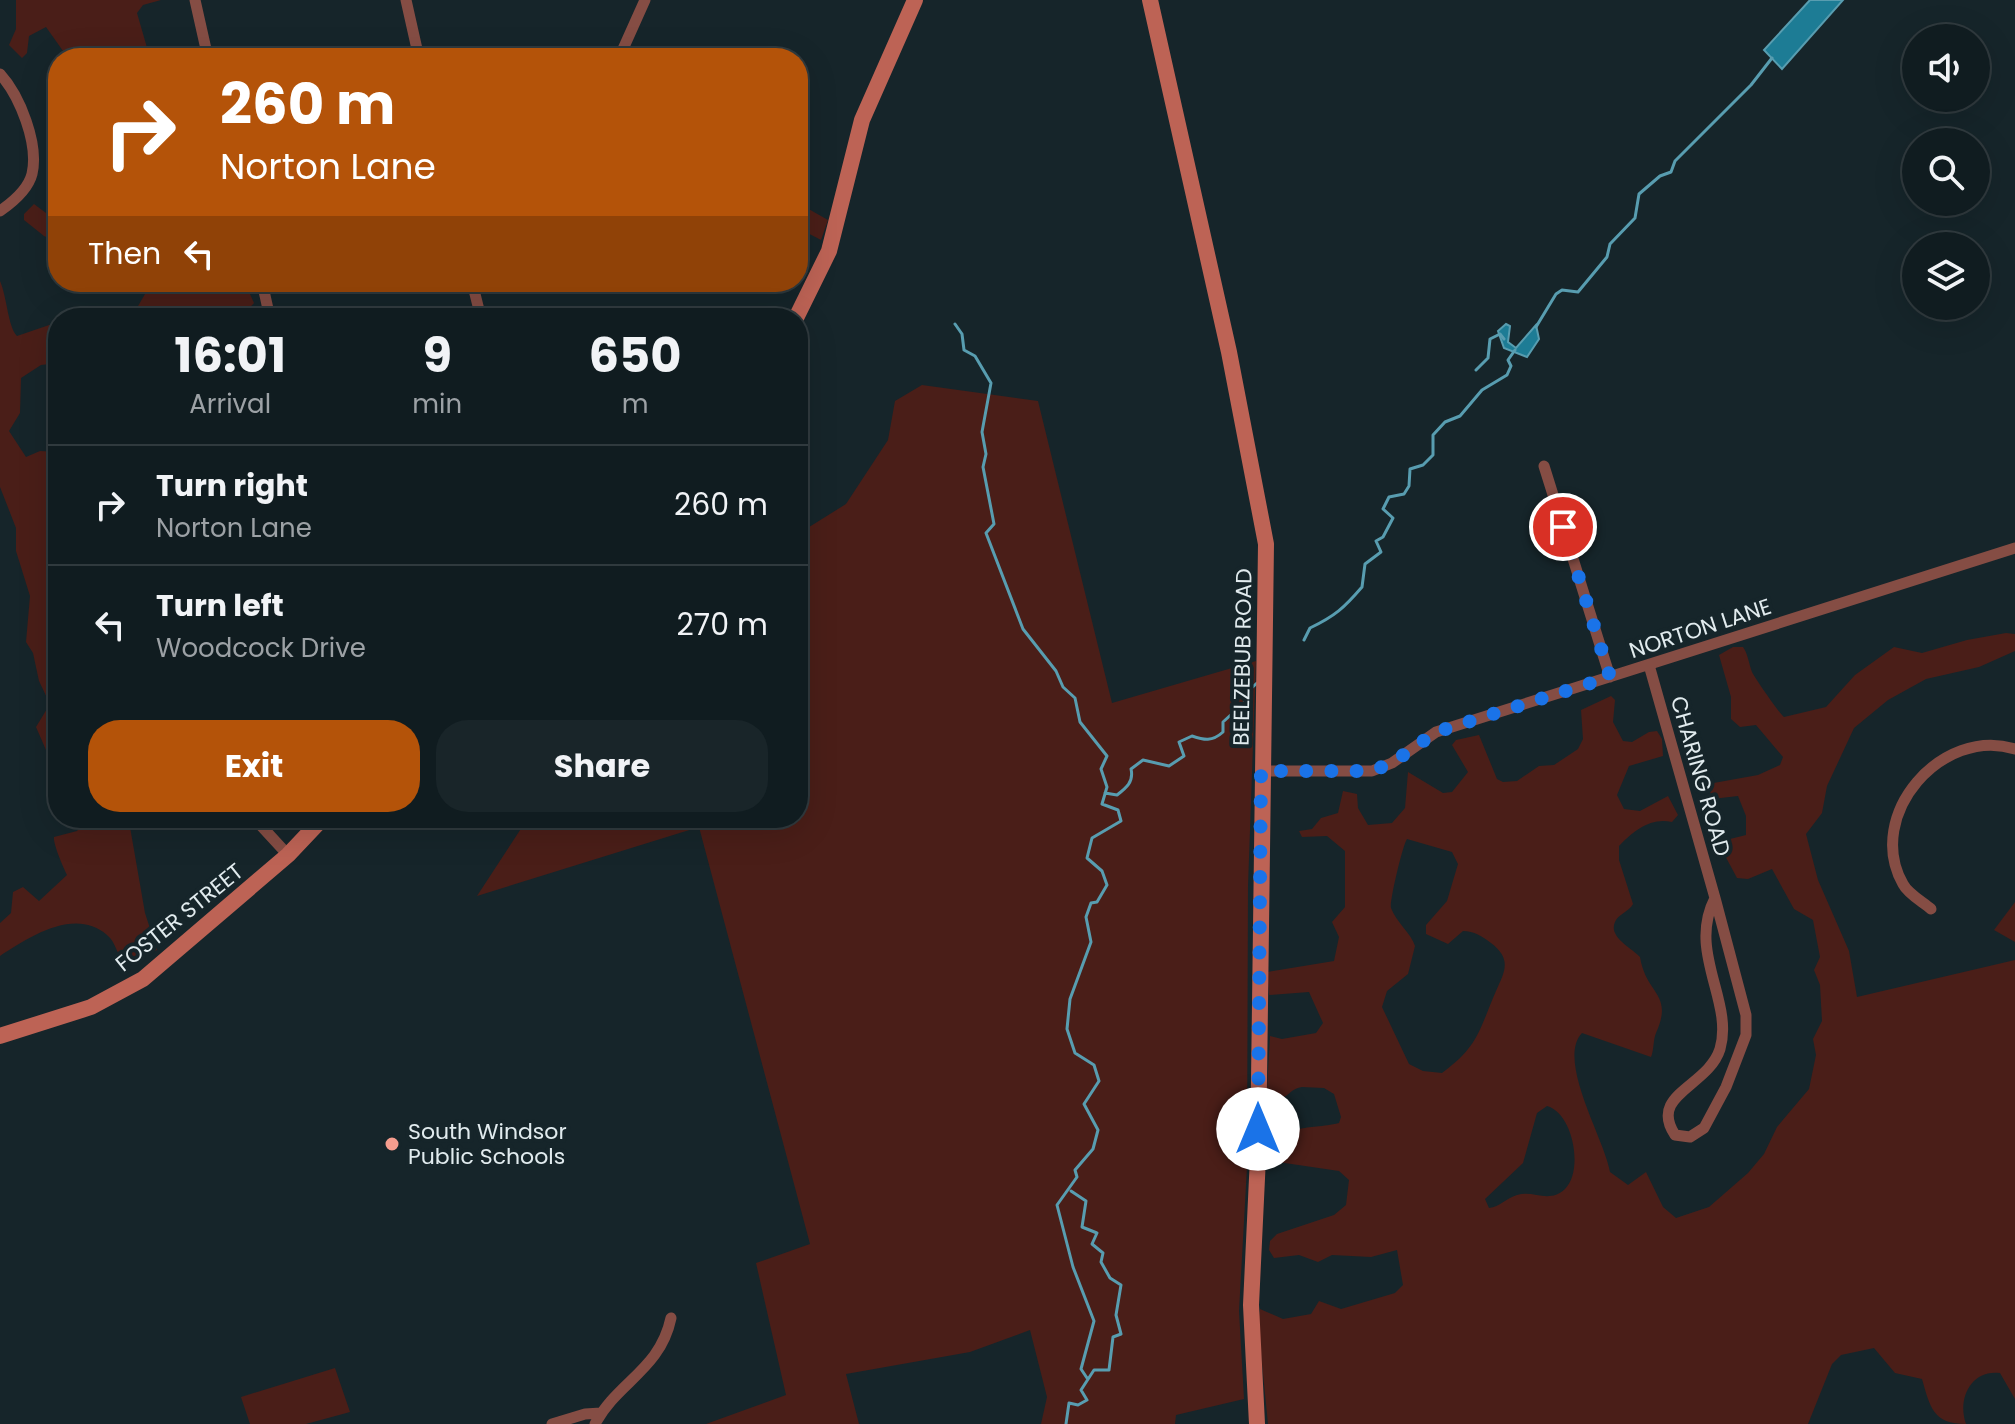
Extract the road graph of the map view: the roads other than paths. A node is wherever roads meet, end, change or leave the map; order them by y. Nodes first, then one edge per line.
1 (195, 0) edge
2 (406, 0) edge
3 (645, 0) edge
4 (915, 0) edge
5 (1150, 0) edge
6 (206, 48) edge
7 (417, 48) edge
8 (623, 48) edge
9 (0, 74) edge
10 (0, 211) edge
11 (801, 308) edge
12 (1544, 466) dead end
13 (2015, 548) edge
14 (1649, 665) junction
15 (1610, 677) junction
16 (2015, 749) edge
17 (1261, 771) junction
18 (263, 828) edge
19 (314, 828) edge
20 (288, 855) junction
21 (1715, 898) junction
22 (1931, 909) dead end
23 (0, 1036) edge
24 (671, 1318) dead end
25 (598, 1418) edge
26 (552, 1424) edge
27 (1257, 1424) edge

1 - 6 street
2 - 7 street
3 - 8 street
4 - 11 street
5 - 17 street, BEELZEBUB ROAD
9 - 10 street
12 - 15 street
13 - 14 street, NORTON LANE
14 - 15 street, NORTON LANE
14 - 21 street, CHARING ROAD
15 - 17 street, NORTON LANE
16 - 22 street
17 - 27 street, BEELZEBUB ROAD
18 - 20 street
19 - 20 street, FOSTER STREET
20 - 23 street, FOSTER STREET
21 - 21 street, CHARING ROAD
24 - 25 street
25 - 26 street

